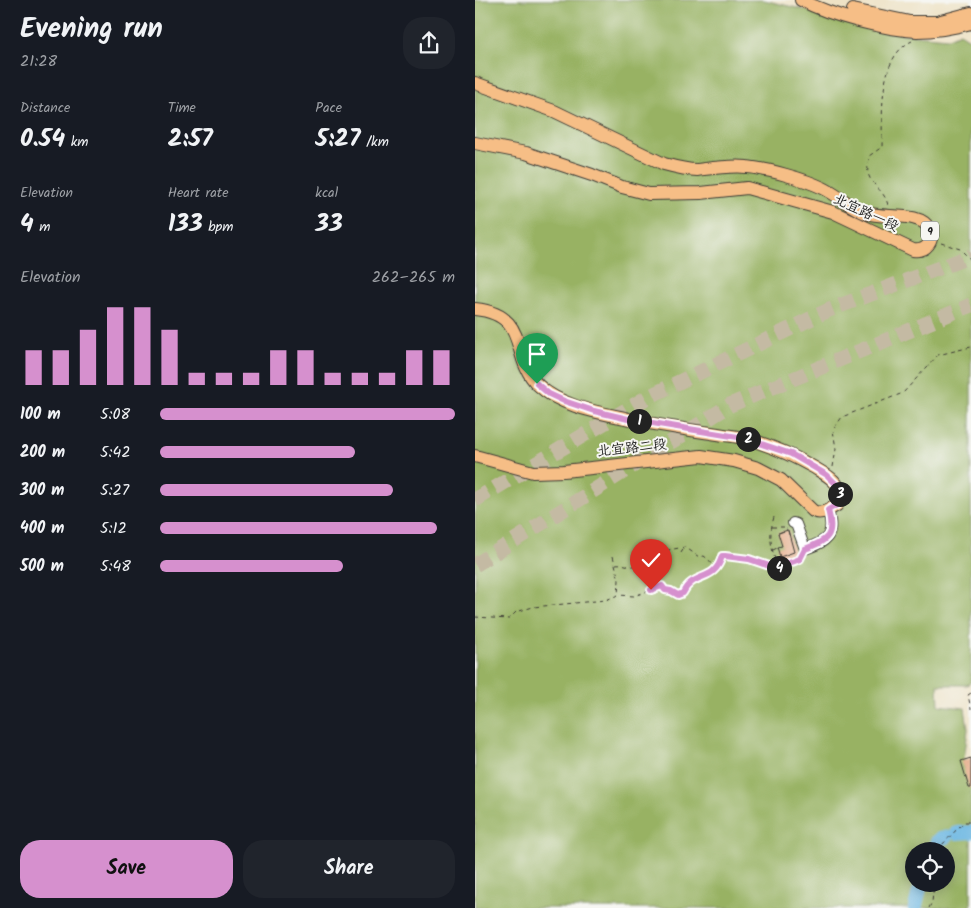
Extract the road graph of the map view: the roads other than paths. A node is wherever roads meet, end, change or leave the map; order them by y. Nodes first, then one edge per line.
1 (802, 0) edge
2 (971, 13) edge
3 (971, 24) edge
4 (475, 83) edge
5 (475, 143) edge
6 (475, 309) edge
7 (475, 456) edge
8 (828, 510) junction
9 (789, 526) road end

1 - 2 main road
1 - 3 main road
4 - 5 main road, 北宜路一段 / 9
6 - 8 main road, 北宜路二段
7 - 8 main road, 北宜路二段
8 - 9 lane

